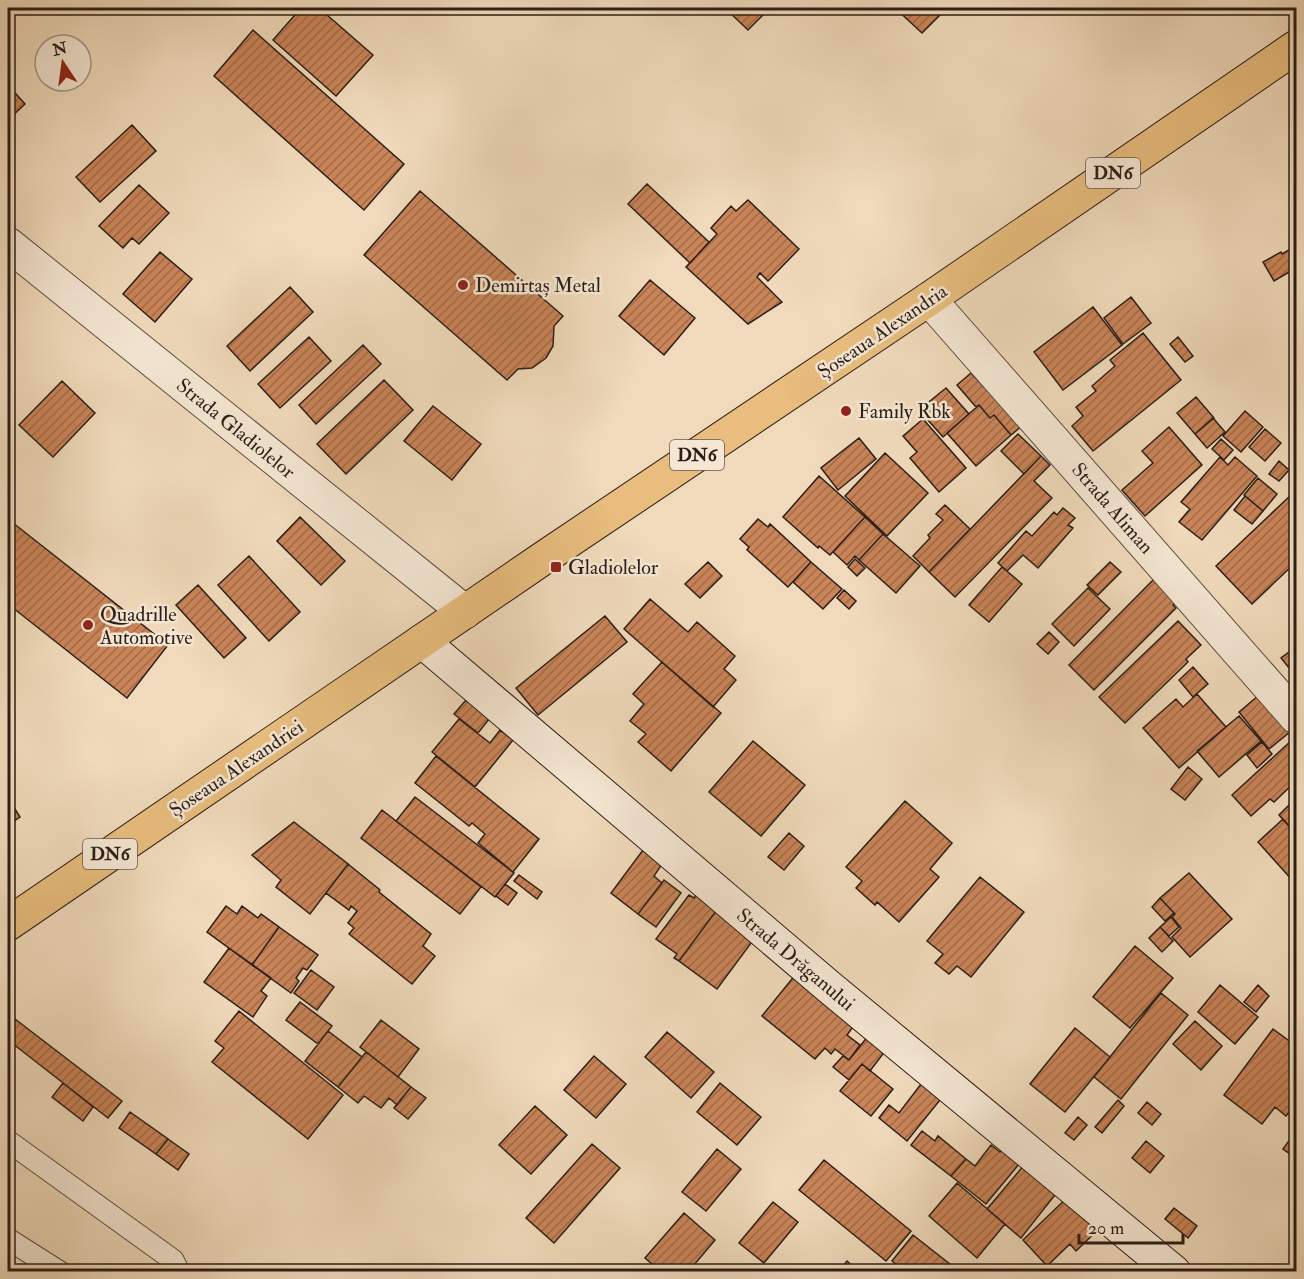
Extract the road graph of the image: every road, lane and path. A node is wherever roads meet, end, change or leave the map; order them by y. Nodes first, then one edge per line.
1 (1296, 47) edge
2 (8, 244) edge
3 (929, 299) junction
4 (465, 612) junction
5 (422, 641) junction
6 (1296, 717) edge
7 (8, 924) edge
8 (8, 1141) edge
9 (8, 1239) edge
10 (1163, 1270) edge
11 (60, 1272) edge
12 (179, 1272) edge

1 - 3 main road, Șoseaua Alexandria / DN6
2 - 4 street, Strada Gladiolelor
3 - 4 main road, Șoseaua Alexandria / DN6
3 - 6 street, Strada Aliman
4 - 5 main road, Șoseaua Alexandriei / DN6
5 - 7 main road, Șoseaua Alexandriei / DN6
5 - 10 street, Strada Drăganului
8 - 12 lane
9 - 11 lane

